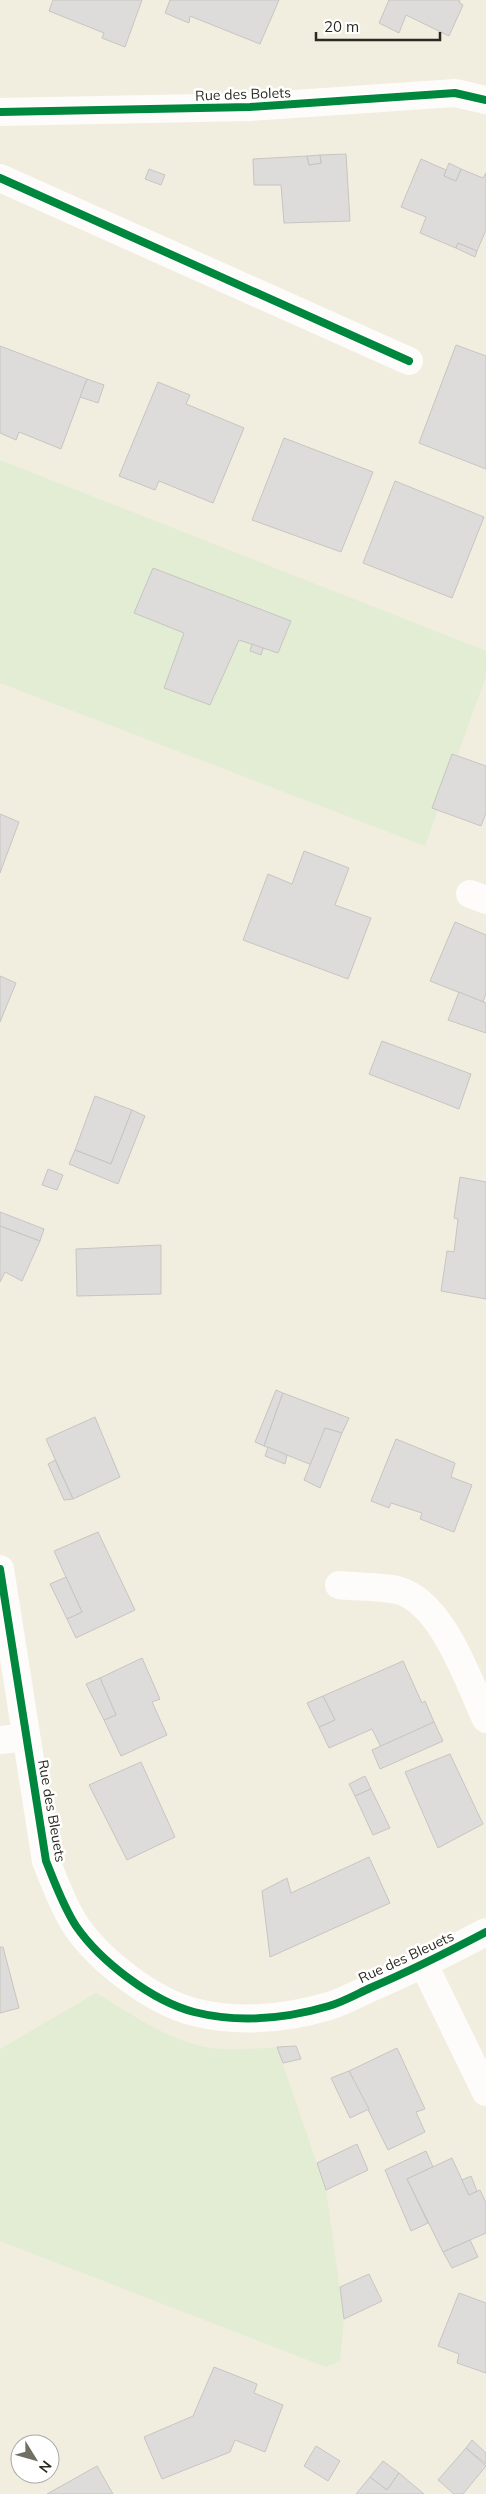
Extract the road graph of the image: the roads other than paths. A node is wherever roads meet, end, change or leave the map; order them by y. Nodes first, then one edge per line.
1 (486, 100) edge
2 (0, 112) edge
3 (0, 178) edge
4 (409, 361) dead end
5 (0, 1569) edge
6 (339, 1585) dead end
7 (486, 1719) edge
8 (13, 1739) edge
9 (486, 1932) edge
10 (424, 1965) junction
11 (486, 2092) edge

1 - 2 street, Rue des Bolets
3 - 4 street
5 - 8 street, Rue des Bleuets
6 - 7 street
8 - 10 street, Rue des Bleuets
9 - 10 street, Rue des Bleuets
10 - 11 street

